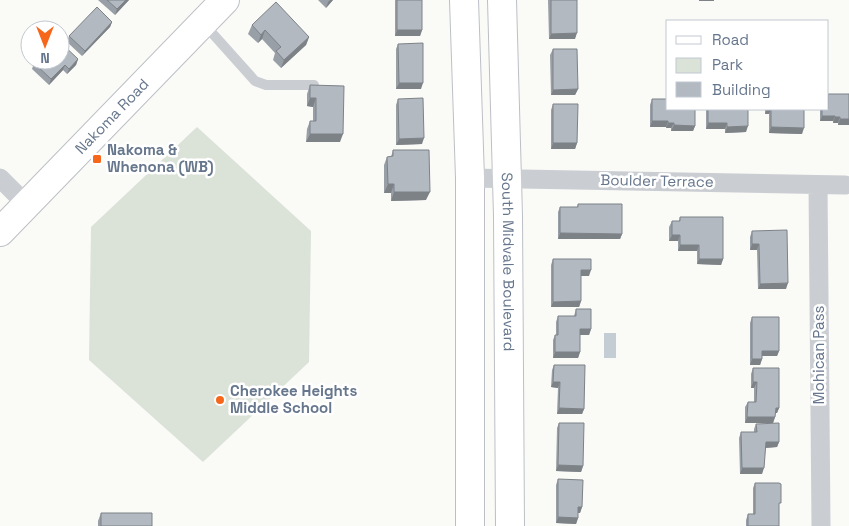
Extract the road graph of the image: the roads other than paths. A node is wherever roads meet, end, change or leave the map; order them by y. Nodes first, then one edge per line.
1 (225, 0) edge
2 (464, 0) edge
3 (502, 0) edge
4 (203, 23) junction
5 (314, 85) edge
6 (0, 178) edge
7 (470, 178) junction
8 (507, 178) junction
9 (818, 185) junction
10 (845, 185) dead end
11 (26, 204) junction
12 (0, 232) edge
13 (470, 526) edge
14 (510, 526) edge
15 (820, 526) edge

1 - 4 main road, Nakoma Road
2 - 7 main road
3 - 8 main road, South Midvale Boulevard
4 - 5 lane
4 - 11 main road, Nakoma Road
6 - 11 street
7 - 8 street, Boulder Terrace
7 - 13 main road
8 - 9 street, Boulder Terrace
8 - 14 main road, South Midvale Boulevard
9 - 10 street, Boulder Terrace
9 - 15 street, Mohican Pass
11 - 12 main road, Nakoma Road

